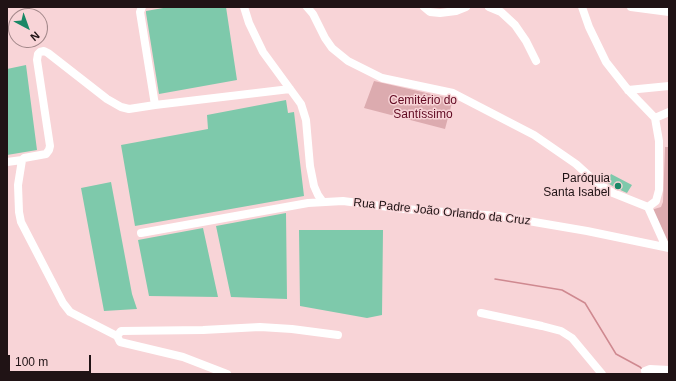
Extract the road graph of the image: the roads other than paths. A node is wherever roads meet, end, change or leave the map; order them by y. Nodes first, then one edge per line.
1 (142, 7) edge
2 (244, 7) edge
3 (307, 7) edge
4 (466, 7) edge
5 (490, 7) edge
6 (582, 7) edge
7 (631, 7) edge
8 (428, 9) edge
9 (669, 12) edge
10 (536, 61) dead end
11 (669, 86) edge
12 (290, 89) junction
13 (628, 90) junction
14 (156, 105) junction
15 (669, 112) edge
16 (656, 118) junction
17 (22, 160) junction
18 (7, 162) edge
19 (323, 202) junction
20 (648, 208) junction
21 (141, 233) dead end
22 (668, 248) edge
23 (481, 313) dead end
24 (338, 335) dead end
25 (117, 336) junction
26 (645, 370) dead end
27 (669, 370) edge
28 (227, 374) edge
29 (602, 374) edge

1 - 14 street
2 - 12 street
3 - 20 street
4 - 8 street
5 - 10 street
6 - 13 street
7 - 9 street
11 - 13 street
12 - 14 street
12 - 19 street
13 - 16 street
14 - 17 street
15 - 16 street
16 - 20 street
17 - 18 street
17 - 25 street
19 - 21 street, Rua Padre João Orlando da Cruz
19 - 22 street, Rua Padre João Orlando da Cruz
20 - 22 street
23 - 29 street
24 - 25 street
25 - 28 street
26 - 27 street

